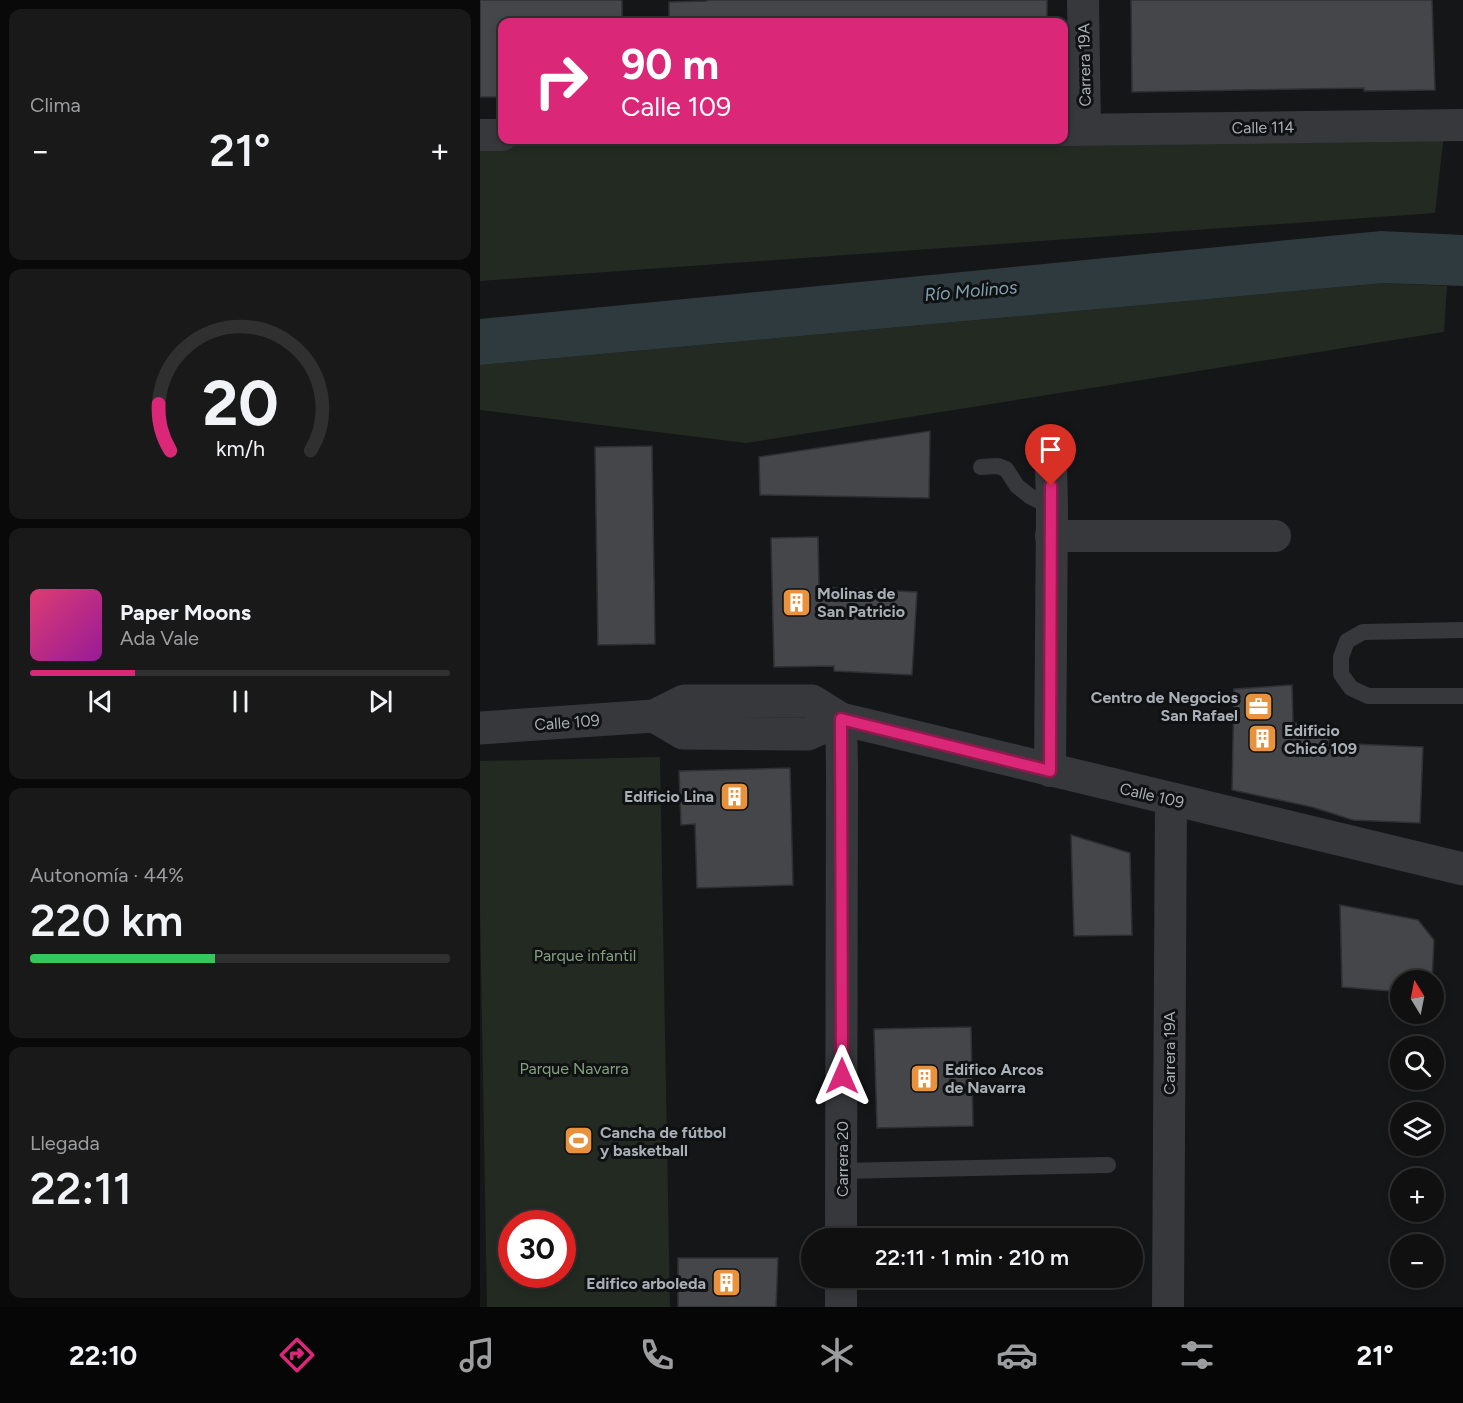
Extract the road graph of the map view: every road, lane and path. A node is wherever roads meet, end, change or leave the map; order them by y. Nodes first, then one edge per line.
1 (1083, 0) edge
2 (1463, 125) edge
3 (1074, 130) edge
4 (480, 135) edge
5 (498, 135) edge
6 (1051, 465) dead end
7 (981, 467) dead end
8 (1051, 521) junction
9 (1275, 536) dead end
10 (1463, 630) edge
11 (1463, 696) edge
12 (841, 719) junction
13 (480, 728) edge
14 (1050, 771) junction
15 (1171, 800) junction
16 (1463, 868) edge
17 (1108, 1165) dead end
18 (842, 1171) junction
19 (841, 1228) edge
20 (841, 1288) edge
21 (841, 1307) edge
22 (1168, 1307) edge

1 - 3 street, Carrera 19A
2 - 3 street, Calle 114
4 - 5 street
6 - 8 street
7 - 8 lane
8 - 9 street
8 - 14 street
10 - 11 lane
12 - 13 street, Calle 109
12 - 14 street, Calle 109
12 - 18 street, Carrera 20
14 - 15 street, Calle 109
15 - 16 street, Calle 109
15 - 22 street, Carrera 19A
17 - 18 lane
18 - 19 street, Carrera 20
20 - 21 street

